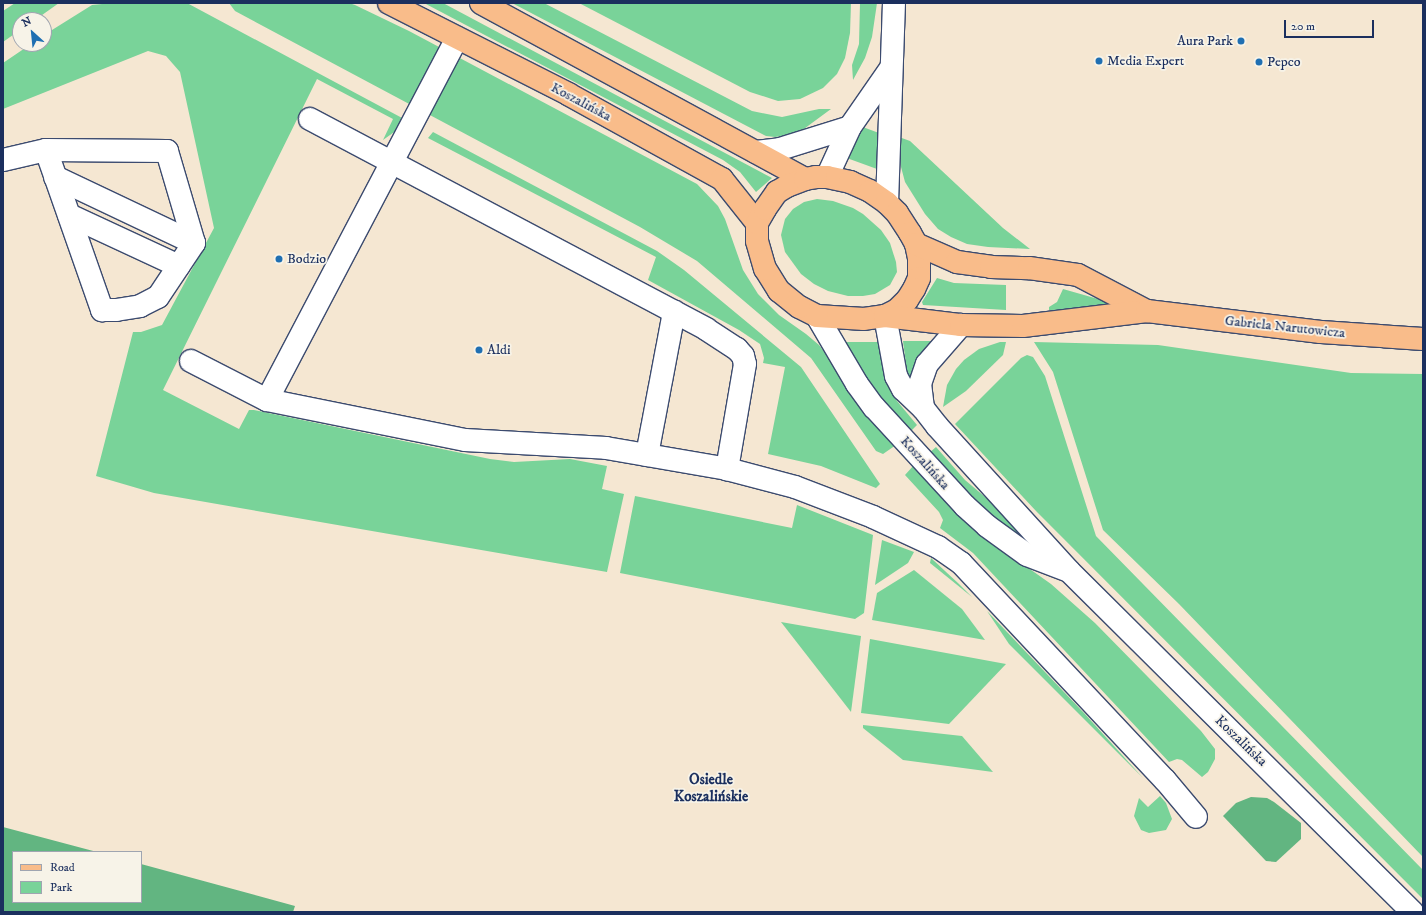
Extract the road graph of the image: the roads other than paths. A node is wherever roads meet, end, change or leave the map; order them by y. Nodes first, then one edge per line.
1 (389, 3) edge
2 (481, 3) edge
3 (894, 3) edge
4 (457, 38) junction
5 (891, 68) junction
6 (310, 119) dead end
7 (850, 127) junction
8 (46, 150) junction
9 (756, 152) junction
10 (3, 160) edge
11 (392, 162) junction
12 (55, 177) junction
13 (827, 177) junction
14 (805, 179) junction
15 (887, 202) junction
16 (69, 215) junction
17 (758, 223) junction
18 (194, 243) junction
19 (916, 244) junction
20 (179, 266) junction
21 (1147, 311) junction
22 (674, 312) junction
23 (818, 316) junction
24 (885, 316) junction
25 (961, 325) junction
26 (1423, 339) edge
27 (191, 361) dead end
28 (267, 400) junction
29 (923, 408) junction
30 (647, 455) junction
31 (727, 469) junction
32 (1069, 571) junction
33 (1196, 818) dead end
34 (1412, 912) edge

1 - 4 main road, Koszalińska
2 - 9 main road
3 - 5 street
4 - 11 street
4 - 17 main road, Koszalińska
5 - 7 street
5 - 15 street
6 - 11 street
7 - 9 street
7 - 13 street
8 - 10 street
8 - 12 street
8 - 18 street
9 - 14 main road
11 - 22 street
11 - 28 street
12 - 16 street
12 - 18 street
13 - 14 main road
13 - 15 main road
14 - 17 main road
15 - 19 main road
16 - 20 street
16 - 20 street
17 - 23 main road
18 - 20 street
19 - 21 main road, Gabriela Narutowicza
19 - 24 main road
21 - 25 main road, Gabriela Narutowicza
21 - 26 main road, Gabriela Narutowicza
22 - 30 street
22 - 31 street
23 - 24 main road
23 - 32 street, Koszalińska
24 - 25 main road, Gabriela Narutowicza
24 - 29 street, Koszalińska
25 - 29 street
27 - 28 street
28 - 30 street
29 - 32 street, Koszalińska
30 - 31 street
31 - 33 street
32 - 34 street, Koszalińska

